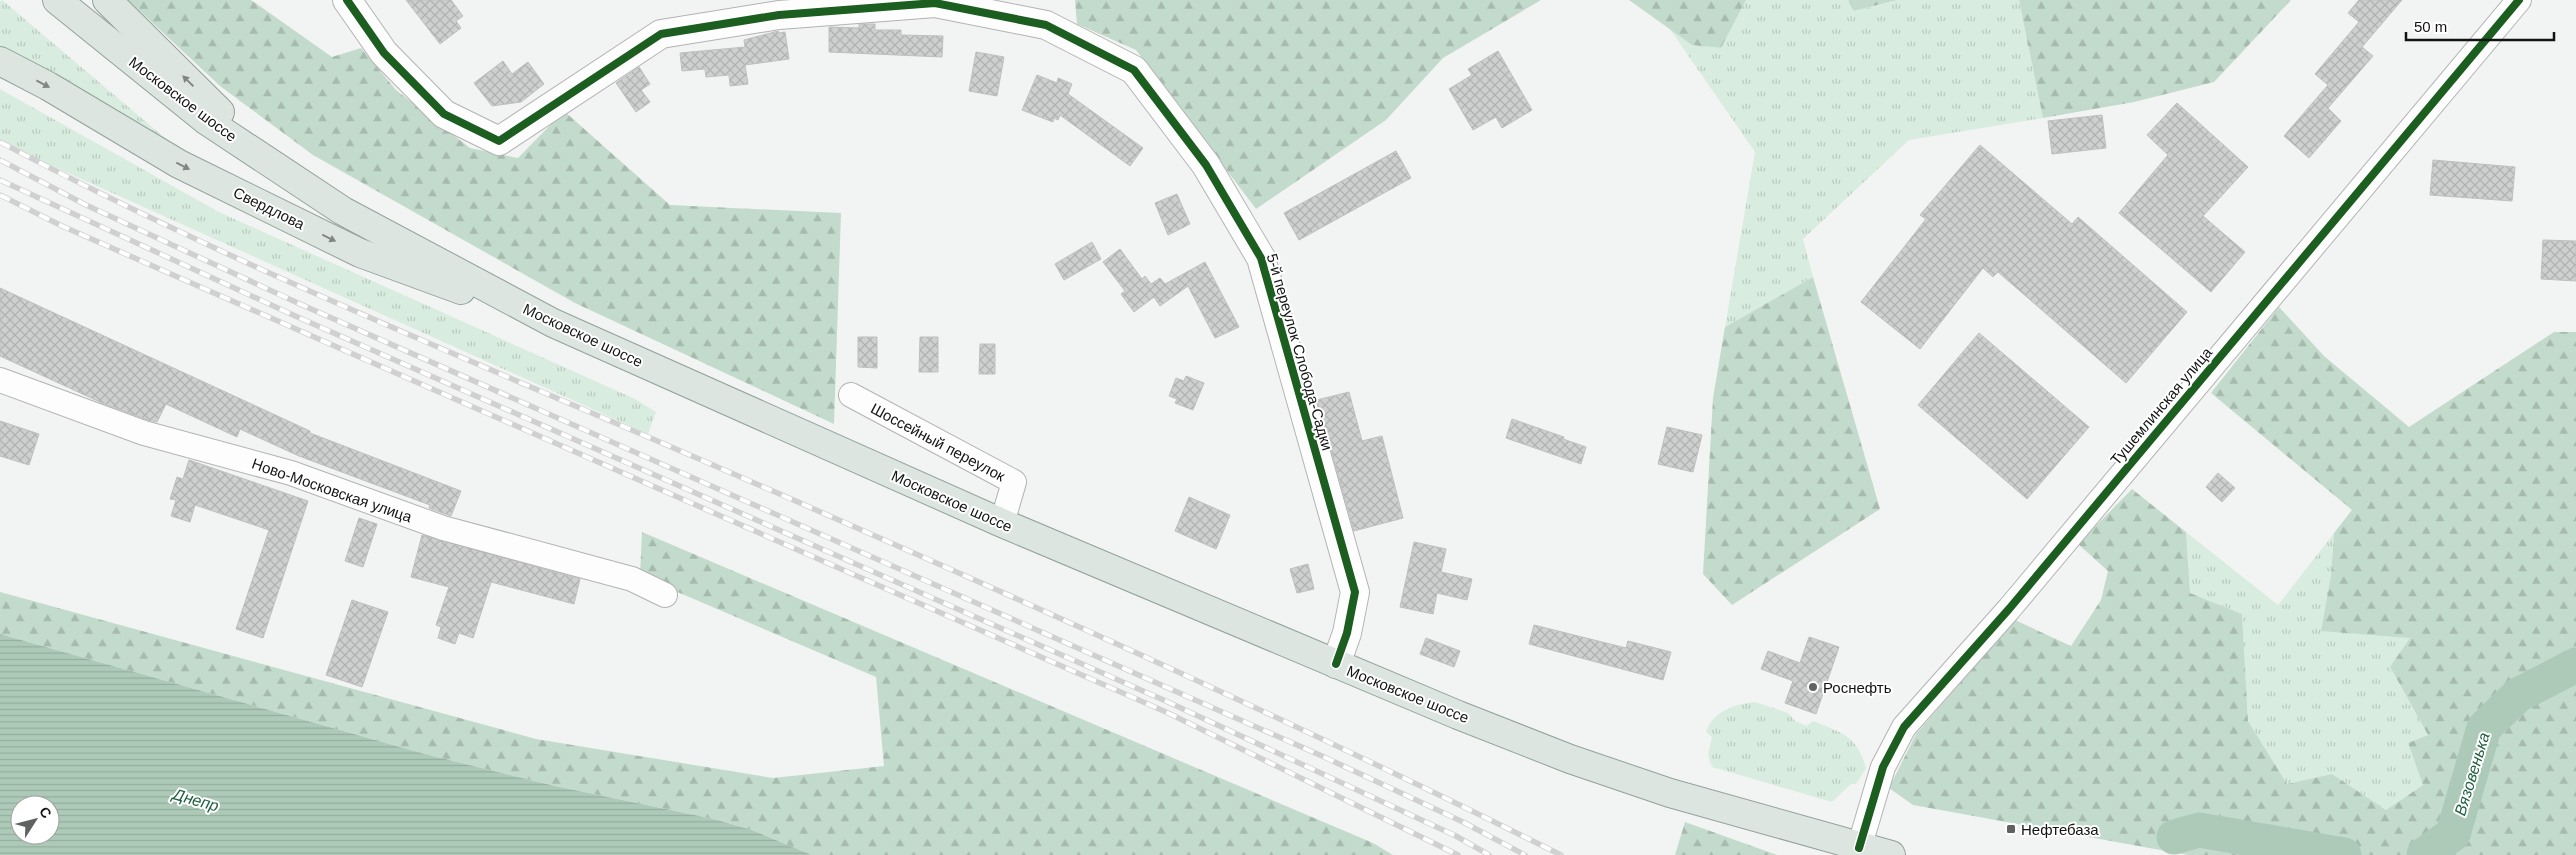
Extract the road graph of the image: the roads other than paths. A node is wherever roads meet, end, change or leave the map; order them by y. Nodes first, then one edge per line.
1 (107, 0) edge
2 (347, 0) edge
3 (2519, 0) edge
4 (935, 1) edge
5 (67, 8) edge
6 (0, 61) edge
7 (303, 183) junction
8 (553, 323) junction
9 (0, 380) edge
10 (850, 395) dead end
11 (1002, 524) junction
12 (666, 595) dead end
13 (1336, 664) junction
14 (1859, 848) junction
15 (1890, 855) edge

7 -> 1 main road
2 - 4 street, 5-й переулок Слобода-Садки
3 - 14 street, Тушемлинская улица
4 - 13 street, 5-й переулок Слобода-Садки
5 - 7 main road, Московское шоссе
6 -> 8 main road, Свердлова
7 - 8 main road, Московское шоссе
8 - 11 main road, Московское шоссе
9 - 12 street, Ново-Московская улица
10 - 11 street, Шоссейный переулок
11 - 13 main road, Московское шоссе
13 - 14 main road, Московское шоссе
14 - 15 main road, Московское шоссе

